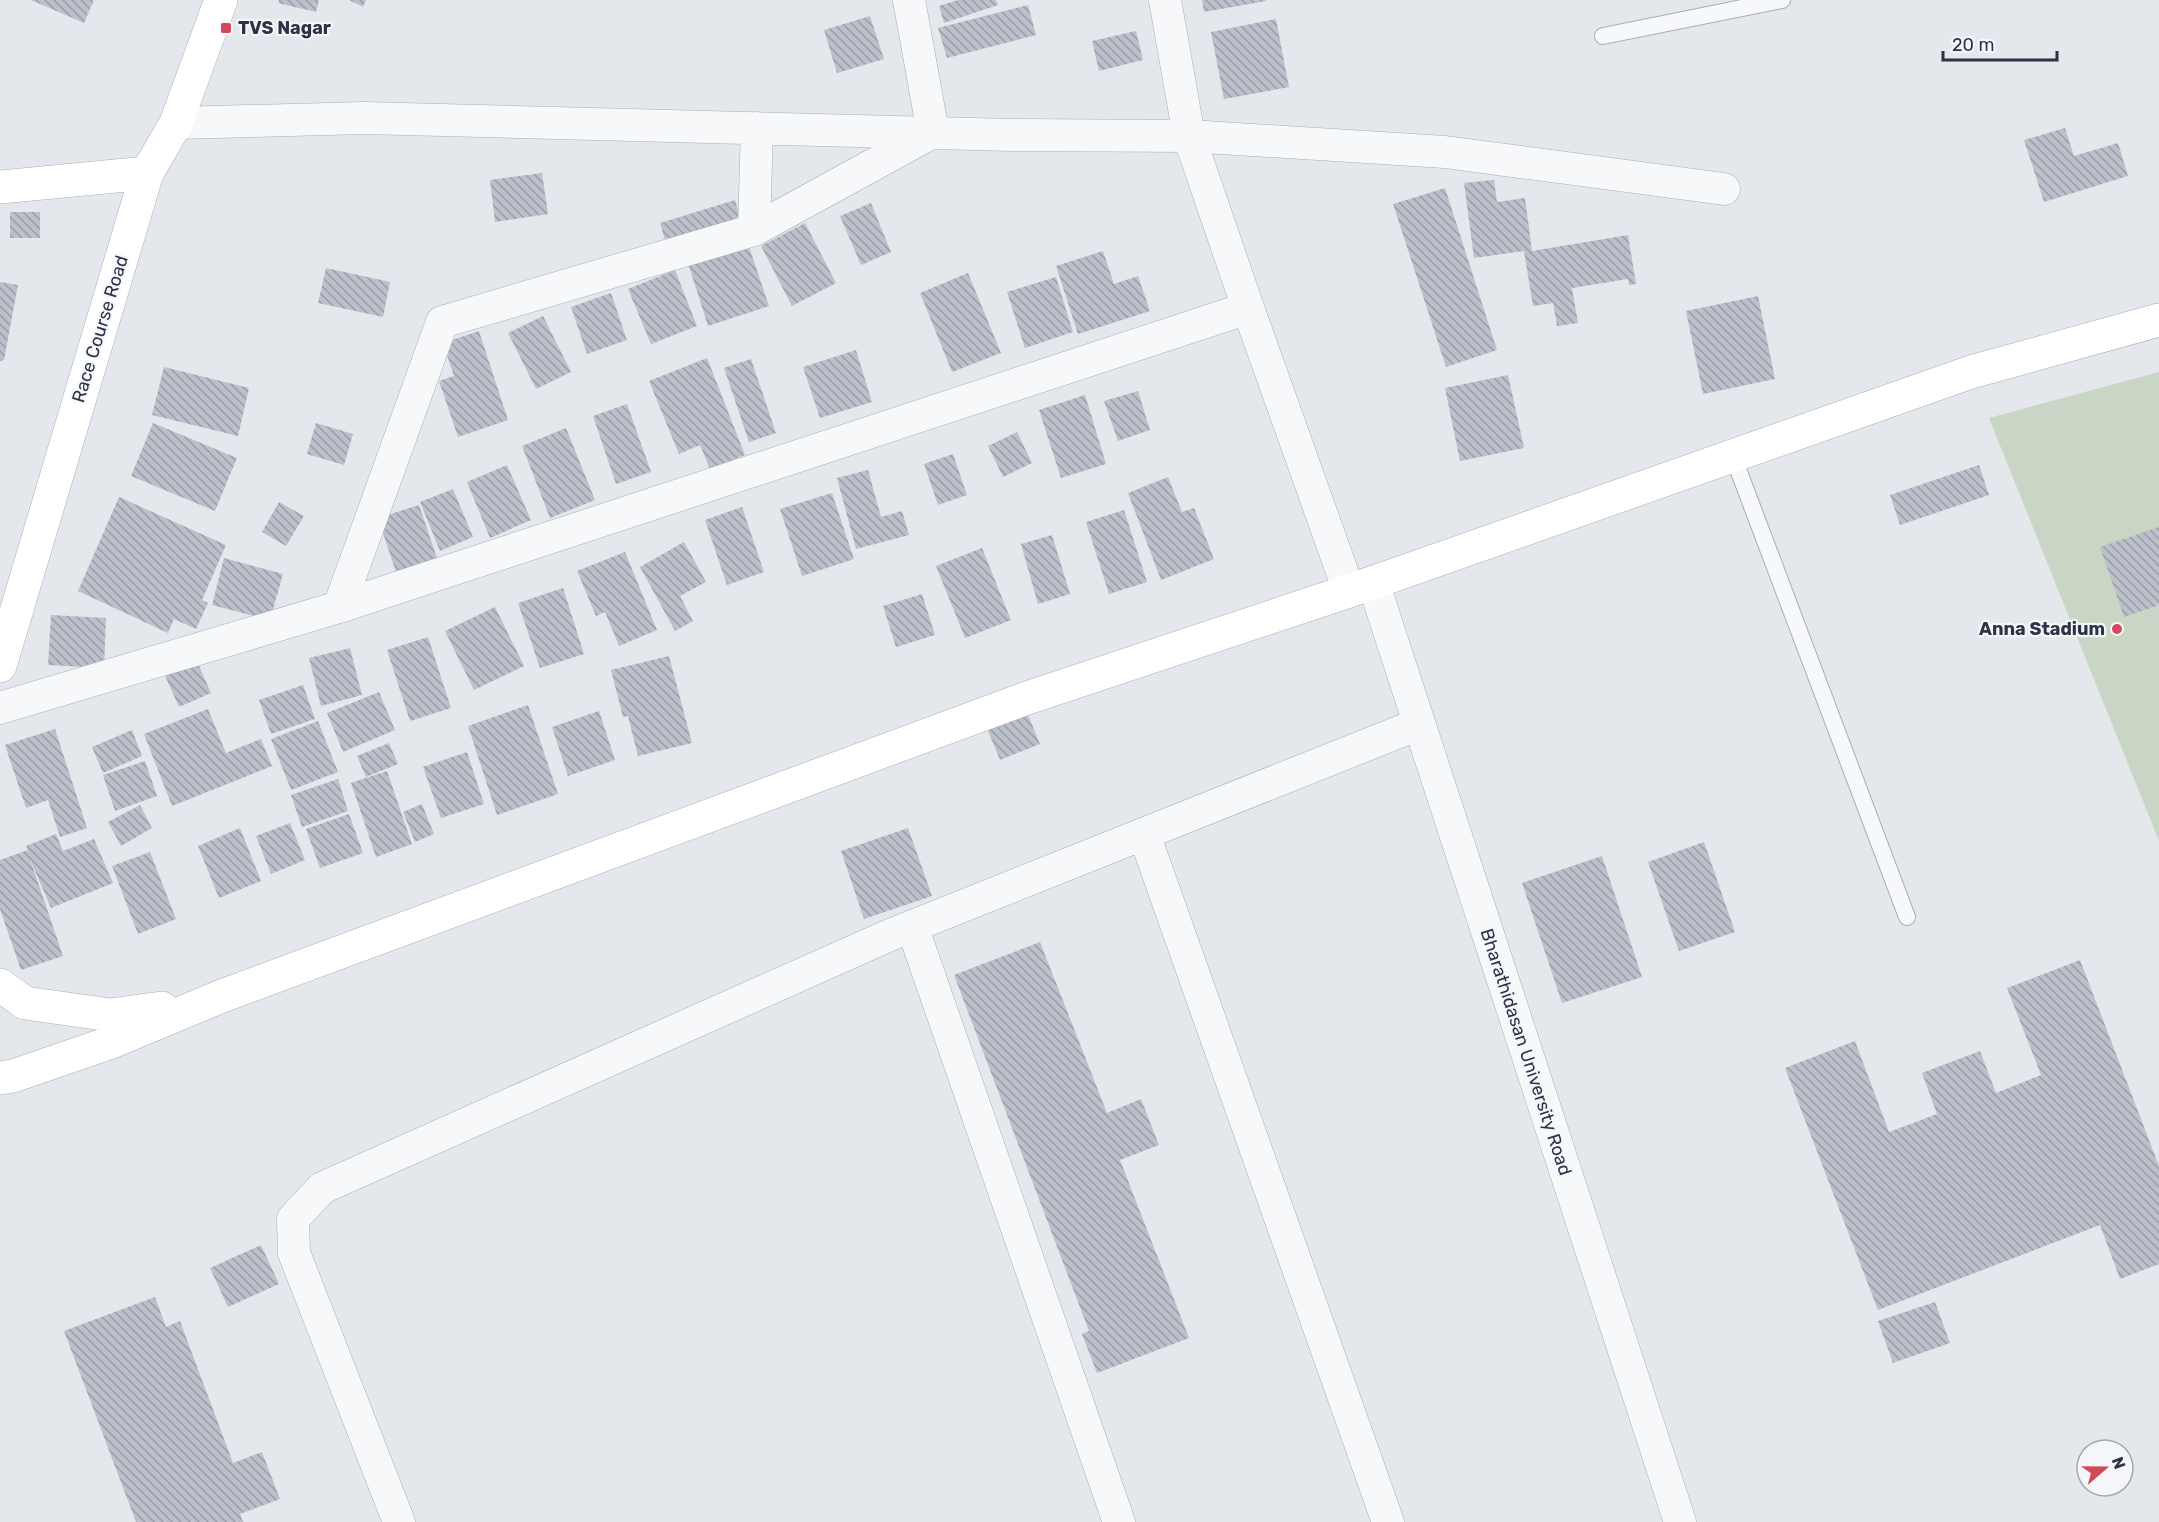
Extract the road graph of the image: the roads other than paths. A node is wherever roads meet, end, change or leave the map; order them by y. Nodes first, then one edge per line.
1 (221, 0) edge
2 (909, 0) edge
3 (1165, 0) edge
4 (1782, 0) edge
5 (1603, 36) dead end
6 (176, 123) junction
7 (757, 128) junction
8 (933, 132) junction
9 (1189, 136) junction
10 (147, 173) junction
11 (0, 188) edge
12 (1724, 189) dead end
13 (754, 230) junction
14 (1248, 308) junction
15 (2159, 320) edge
16 (1733, 456) junction
17 (1361, 586) junction
18 (339, 607) junction
19 (0, 666) edge
20 (0, 708) edge
21 (1419, 724) junction
22 (1144, 834) junction
23 (1907, 917) dead end
24 (912, 926) junction
25 (0, 985) edge
26 (208, 1001) junction
27 (0, 1078) edge
28 (399, 1522) edge
29 (1119, 1522) edge
30 (1388, 1522) edge
31 (1680, 1522) edge

1 - 6 main road, Race Course Road
2 - 8 street
3 - 9 street, Bharathidasan University Road
4 - 5 lane
6 - 7 street
6 - 10 main road, Race Course Road
7 - 8 street
7 - 13 street
8 - 9 street
8 - 13 street
9 - 12 street
9 - 14 street, Bharathidasan University Road
10 - 11 main road
10 - 19 main road, Race Course Road
13 - 18 street
14 - 17 street, Bharathidasan University Road
14 - 18 street
15 - 16 main road
16 - 17 main road
16 - 23 lane
17 - 21 street, Bharathidasan University Road
17 - 26 main road
18 - 20 street
21 - 22 street
21 - 31 street, Bharathidasan University Road
22 - 24 street
22 - 30 street
24 - 28 street
24 - 29 street
25 - 26 main road
26 - 27 main road

